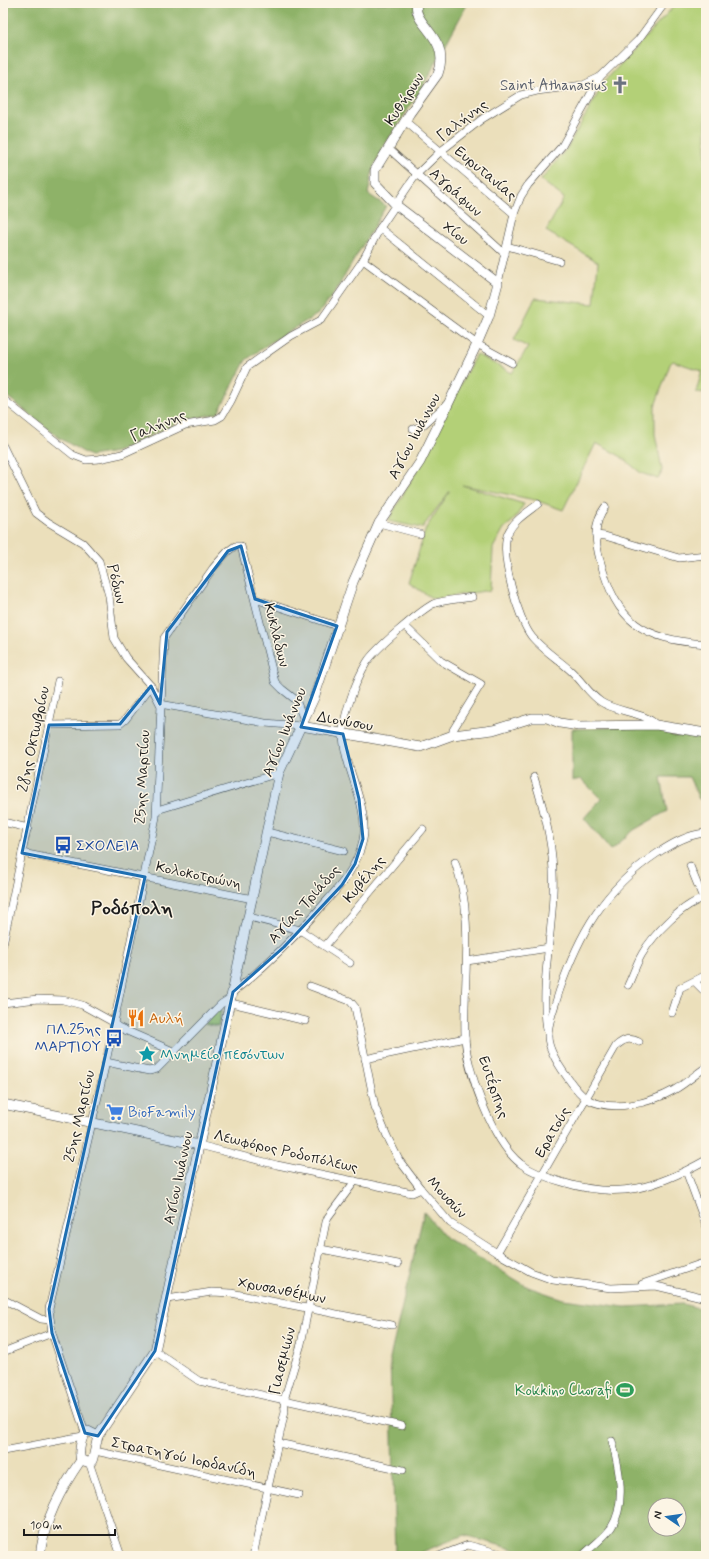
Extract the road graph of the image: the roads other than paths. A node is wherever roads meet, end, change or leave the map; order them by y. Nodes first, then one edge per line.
1 (417, 3) edge
2 (665, 3) edge
3 (600, 78) junction
4 (405, 121) junction
5 (388, 149) junction
6 (441, 152) junction
7 (417, 174) junction
8 (396, 205) junction
9 (514, 214) junction
10 (380, 228) junction
11 (507, 246) junction
12 (505, 254) junction
13 (363, 260) junction
14 (559, 261) dead end
15 (498, 283) junction
16 (489, 316) junction
17 (477, 344) junction
18 (512, 363) dead end
19 (3, 400) edge
20 (448, 403) junction
21 (3, 420) edge
22 (413, 429) dead end
23 (3, 446) edge
24 (538, 504) dead end
25 (605, 507) dead end
26 (379, 523) junction
27 (420, 534) dead end
28 (596, 535) junction
29 (241, 546) joint
30 (706, 555) edge
31 (472, 597) dead end
32 (255, 599) junction
33 (337, 626) junction
34 (405, 626) junction
35 (706, 644) edge
36 (58, 681) dead end
37 (151, 686) junction
38 (160, 704) junction
39 (303, 723) junction
40 (49, 725) junction
41 (656, 725) junction
42 (706, 733) edge
43 (343, 734) junction
44 (454, 735) junction
45 (280, 773) junction
46 (534, 777) dead end
47 (157, 810) junction
48 (3, 822) edge
49 (28, 828) junction
50 (423, 829) dead end
51 (267, 832) junction
52 (706, 833) edge
53 (344, 851) dead end
54 (22, 853) junction
55 (455, 862) dead end
56 (690, 866) dead end
57 (145, 877) junction
58 (705, 898) edge
59 (253, 899) junction
60 (249, 917) junction
61 (300, 930) junction
62 (3, 944) edge
63 (325, 946) junction
64 (549, 948) junction
65 (467, 961) junction
66 (350, 963) dead end
67 (706, 975) edge
68 (695, 982) junction
69 (628, 985) dead end
70 (310, 986) dead end
71 (706, 993) edge
72 (232, 997) junction
73 (3, 1003) edge
74 (672, 1013) dead end
75 (306, 1021) dead end
76 (114, 1024) junction
77 (548, 1036) junction
78 (465, 1038) junction
79 (639, 1042) dead end
80 (175, 1052) junction
81 (365, 1059) junction
82 (106, 1062) junction
83 (706, 1067) edge
84 (587, 1099) junction
85 (3, 1104) edge
86 (92, 1124) junction
87 (199, 1145) junction
88 (706, 1160) edge
89 (686, 1171) junction
90 (542, 1176) junction
91 (355, 1181) junction
92 (421, 1189) junction
93 (706, 1225) edge
94 (321, 1249) junction
95 (497, 1254) junction
96 (706, 1262) edge
97 (398, 1264) dead end
98 (656, 1283) junction
99 (706, 1298) edge
100 (3, 1299) edge
101 (167, 1299) junction
102 (308, 1309) junction
103 (50, 1320) junction
104 (392, 1325) dead end
105 (52, 1333) junction
106 (155, 1351) junction
107 (3, 1352) edge
108 (284, 1400) junction
109 (402, 1426) dead end
110 (84, 1434) junction
111 (98, 1436) junction
112 (612, 1440) dead end
113 (278, 1443) junction
114 (3, 1451) edge
115 (95, 1451) junction
116 (85, 1461) junction
117 (403, 1470) dead end
118 (268, 1488) junction
119 (299, 1495) dead end
120 (40, 1556) edge
121 (121, 1556) edge
122 (253, 1556) edge
123 (439, 1556) edge
124 (509, 1556) edge
125 (582, 1556) edge

1 - 4 street, Κυθήρων
2 - 3 street, Γαλήνης
3 - 6 street, Γαλήνης
3 - 9 street, Αγίου Ιωάννου
4 - 5 street, Κυθήρων
4 - 6 street, Ευρυτανίας
5 - 7 street, Αγράφων
5 - 8 street, Κυθήρων
6 - 7 street, Γαλήνης
6 - 9 street, Ευρυτανίας
7 - 8 street, Γαλήνης
7 - 12 street, Αγράφων
8 - 10 street, Γαλήνης
8 - 15 street, Χίου
9 - 11 street, Αγίου Ιωάννου
10 - 13 street, Γαλήνης
10 - 16 street
11 - 12 street, Αγίου Ιωάννου
11 - 14 street
12 - 15 street, Αγίου Ιωάννου
13 - 17 street
13 - 19 street, Γαλήνης
15 - 16 street, Αγίου Ιωάννου
16 - 17 street, Αγίου Ιωάννου
17 - 18 street
17 - 20 street, Αγίου Ιωάννου
19 - 21 street
20 - 22 street
20 - 26 street, Αγίου Ιωάννου
23 - 37 street, Ρόδων
24 - 41 street
25 - 28 street
26 - 27 street
26 - 33 street, Αγίου Ιωάννου
28 - 30 street
28 - 35 street
29 - 32 street, Κυκλάδων
29 - 38 street, 25ης Μαρτίου
31 - 34 street, Αγίας Τριάδος
32 - 33 street
32 - 39 street, Κυκλάδων
33 - 39 street, Αγίου Ιωάννου
34 - 43 street, Αγίας Τριάδος
34 - 44 street
36 - 40 street, 28ης Οκτωβρίου
37 - 38 street, Ρόδων
37 - 40 street
38 - 39 street, Διονύσου
38 - 47 street, 25ης Μαρτίου
39 - 43 street, Διονύσου
39 - 45 street, Αγίου Ιωάννου
40 - 49 street, 28ης Οκτωβρίου
41 - 42 street, Διονύσου
41 - 44 street, Διονύσου
43 - 44 street, Διονύσου
43 - 61 street, Αγίας Τριάδος
45 - 47 street
45 - 51 street, Αγίου Ιωάννου
46 - 64 street
47 - 57 street, 25ης Μαρτίου
48 - 49 street
49 - 54 street, 28ης Οκτωβρίου
50 - 63 street, Κυβέλης
51 - 53 street
51 - 59 street, Αγίου Ιωάννου
52 - 77 street
54 - 57 street, Κολοκοτρώνη
54 - 62 street, 28ης Οκτωβρίου
55 - 65 street, Ευτέρπης
56 - 58 street
57 - 59 street, Κολοκοτρώνη
57 - 76 street, 25ης Μαρτίου
58 - 69 street
59 - 60 street, Αγίου Ιωάννου
60 - 61 street
60 - 72 street, Αγίου Ιωάννου
61 - 63 street
61 - 72 street, Αγίας Τριάδος
63 - 66 street
64 - 65 street
64 - 77 street
65 - 78 street, Ευτέρπης
67 - 68 street
68 - 71 street
68 - 74 street
70 - 81 street, Μουσών
72 - 75 street
72 - 80 street, Αγίας Τριάδος
72 - 87 street, Αγίου Ιωάννου
73 - 76 street
76 - 80 street
76 - 82 street, 25ης Μαρτίου
77 - 84 street
78 - 81 street
78 - 90 street, Ευτέρπης
79 - 84 street, Ερατούς
80 - 82 street, Αγίας Τριάδος
81 - 92 street, Μουσών
82 - 86 street, 25ης Μαρτίου
83 - 84 street
84 - 90 street, Ερατούς
85 - 86 street, Λεωφόρος Ροδοπόλεως
86 - 87 street, Λεωφόρος Ροδοπόλεως
86 - 103 street, 25ης Μαρτίου
87 - 91 street, Λεωφόρος Ροδοπόλεως
87 - 101 street, Αγίου Ιωάννου
88 - 89 street, Ευτέρπης
89 - 90 street, Ευτέρπης
89 - 93 street
90 - 95 street, Ερατούς
91 - 92 street, Λεωφόρος Ροδοπόλεως
91 - 94 street, Γιασεμιών
92 - 95 street, Μουσών
94 - 97 street
94 - 102 street, Γιασεμιών
95 - 98 street, Μουσών
96 - 98 street, Μουσών
98 - 99 street
100 - 103 street
101 - 102 street, Χρυσανθέμων
101 - 106 street, Αγίου Ιωάννου
102 - 104 street, Χρυσανθέμων
102 - 108 street, Γιασεμιών
103 - 105 street, 25ης Μαρτίου
105 - 107 street
105 - 110 street, 25ης Μαρτίου
106 - 108 street
106 - 111 street, Αγίου Ιωάννου
108 - 109 street
108 - 113 street, Γιασεμιών
110 - 111 street
110 - 114 street
110 - 116 street
111 - 115 street
112 - 125 street
113 - 117 street
113 - 118 street, Γιασεμιών
115 - 116 street
115 - 118 street, Στρατηγού Ιορδανίδη
116 - 120 street
116 - 121 street
118 - 119 street, Στρατηγού Ιορδανίδη
118 - 122 street, Γιασεμιών
123 - 124 street

